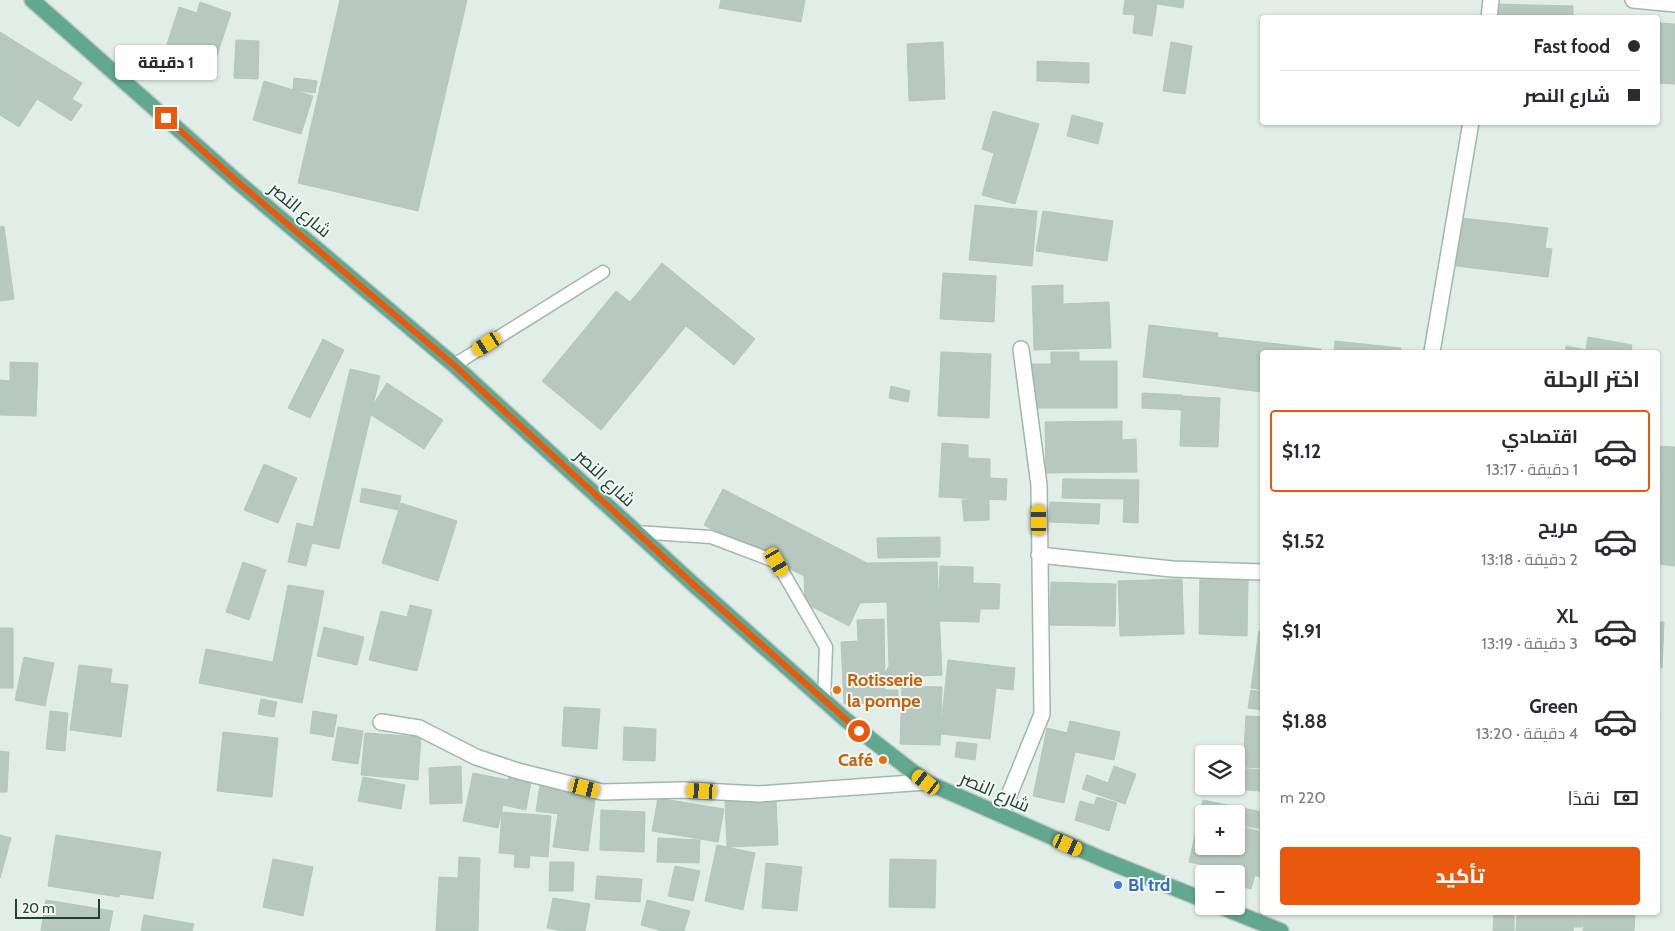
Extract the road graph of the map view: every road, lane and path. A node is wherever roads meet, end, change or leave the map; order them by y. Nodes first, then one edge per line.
1 (32, 0) edge
2 (1492, 0) edge
3 (1633, 0) edge
4 (1675, 4) edge
5 (1489, 15) edge
6 (1470, 125) edge
7 (603, 272) dead end
8 (1021, 349) dead end
9 (1432, 350) edge
10 (454, 365) junction
11 (636, 532) junction
12 (1039, 555) junction
13 (1260, 572) edge
14 (824, 701) junction
15 (381, 722) dead end
16 (926, 782) junction
17 (1001, 815) junction
18 (1195, 896) edge
19 (1241, 915) edge
20 (1281, 931) edge

1 - 10 main road, شارع النصر
2 - 5 street
3 - 4 street
6 - 9 street
7 - 10 lane
8 - 12 street
10 - 11 main road, شارع النصر
11 - 14 main road, شارع النصر
11 - 14 lane
12 - 13 street
12 - 17 street
14 - 16 main road, شارع النصر
15 - 16 street
16 - 17 main road, شارع النصر
17 - 18 main road, شارع النصر
19 - 20 main road

